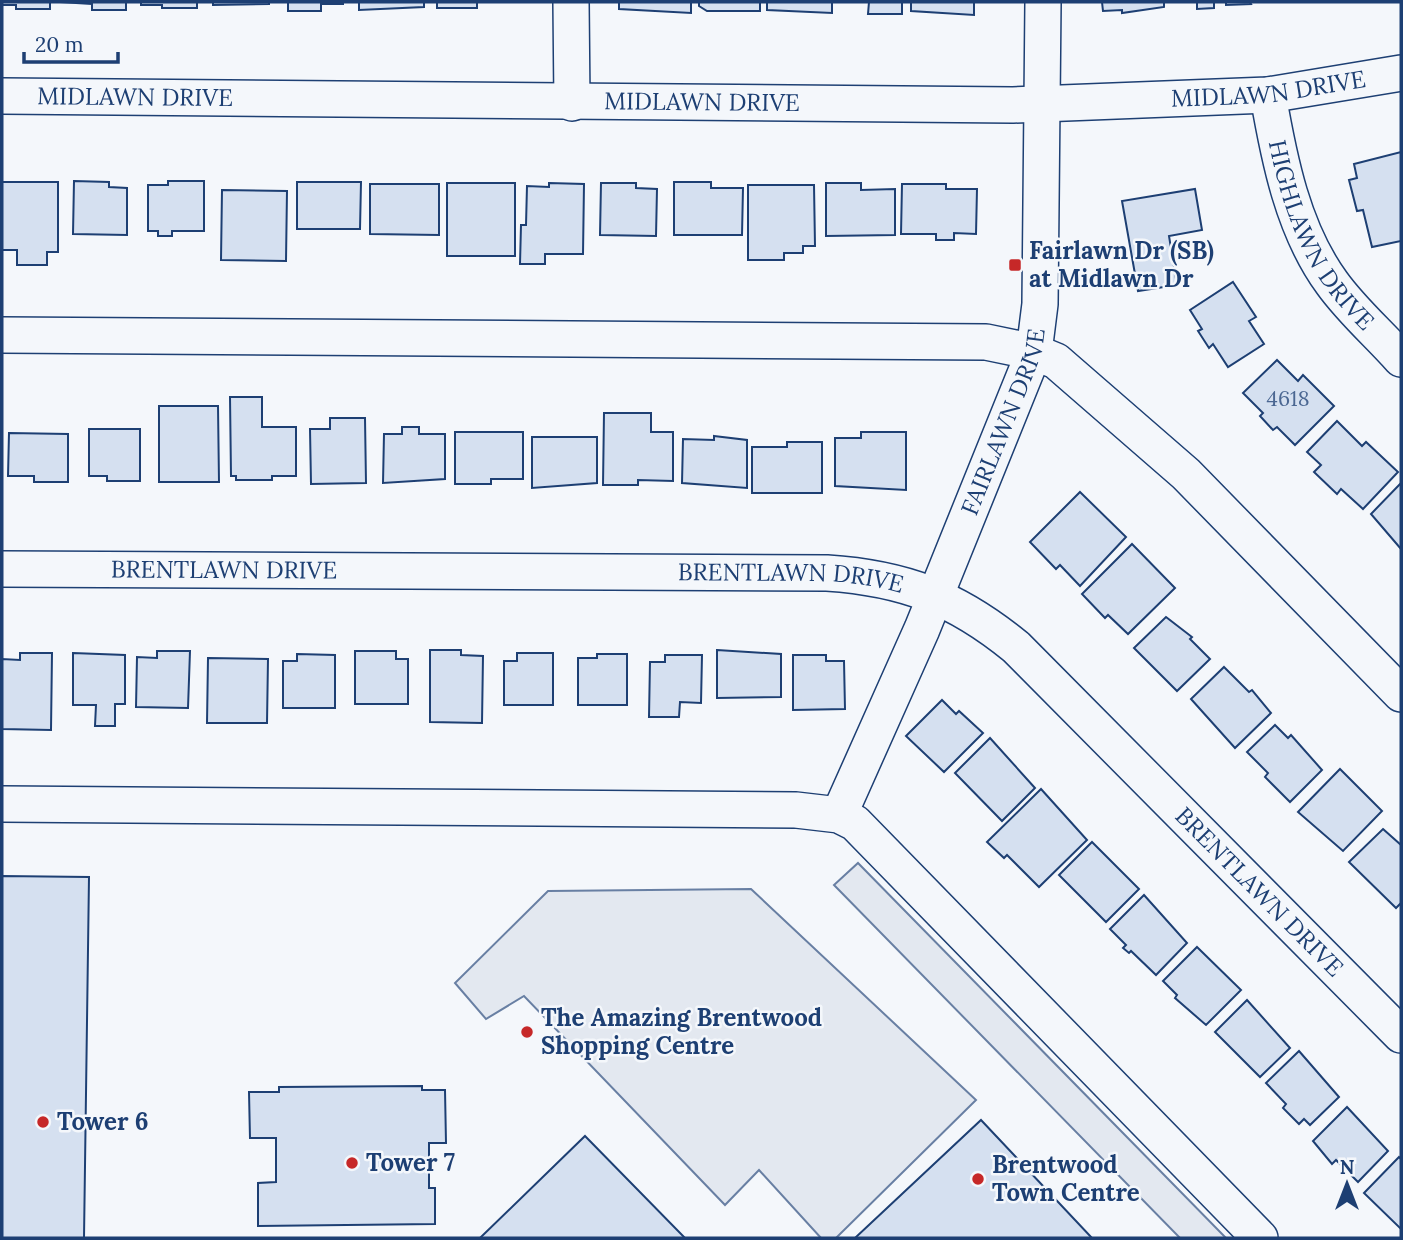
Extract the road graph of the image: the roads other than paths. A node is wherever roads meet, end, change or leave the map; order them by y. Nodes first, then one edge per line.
1 (571, 2) edge
2 (1043, 2) edge
3 (1401, 73) edge
4 (1268, 95) junction
5 (2, 96) edge
6 (572, 103) junction
7 (1044, 104) junction
8 (2, 335) edge
9 (1395, 344) edge
10 (1034, 352) junction
11 (2, 569) edge
12 (934, 596) junction
13 (1401, 694) edge
14 (2, 804) edge
15 (839, 815) junction
16 (1401, 1035) edge
17 (1260, 1238) edge

1 - 6 street
2 - 7 street, FAIRLAWN DRIVE
3 - 4 street, MIDLAWN DRIVE
4 - 7 street, MIDLAWN DRIVE
4 - 9 street, HIGHLAWN DRIVE
5 - 6 street, MIDLAWN DRIVE
6 - 7 street, MIDLAWN DRIVE
7 - 10 street, FAIRLAWN DRIVE
8 - 10 street
10 - 12 street, FAIRLAWN DRIVE
10 - 13 street
11 - 12 street, BRENTLAWN DRIVE
12 - 15 street, FAIRLAWN DRIVE
12 - 16 street, BRENTLAWN DRIVE
14 - 15 street
15 - 17 street

